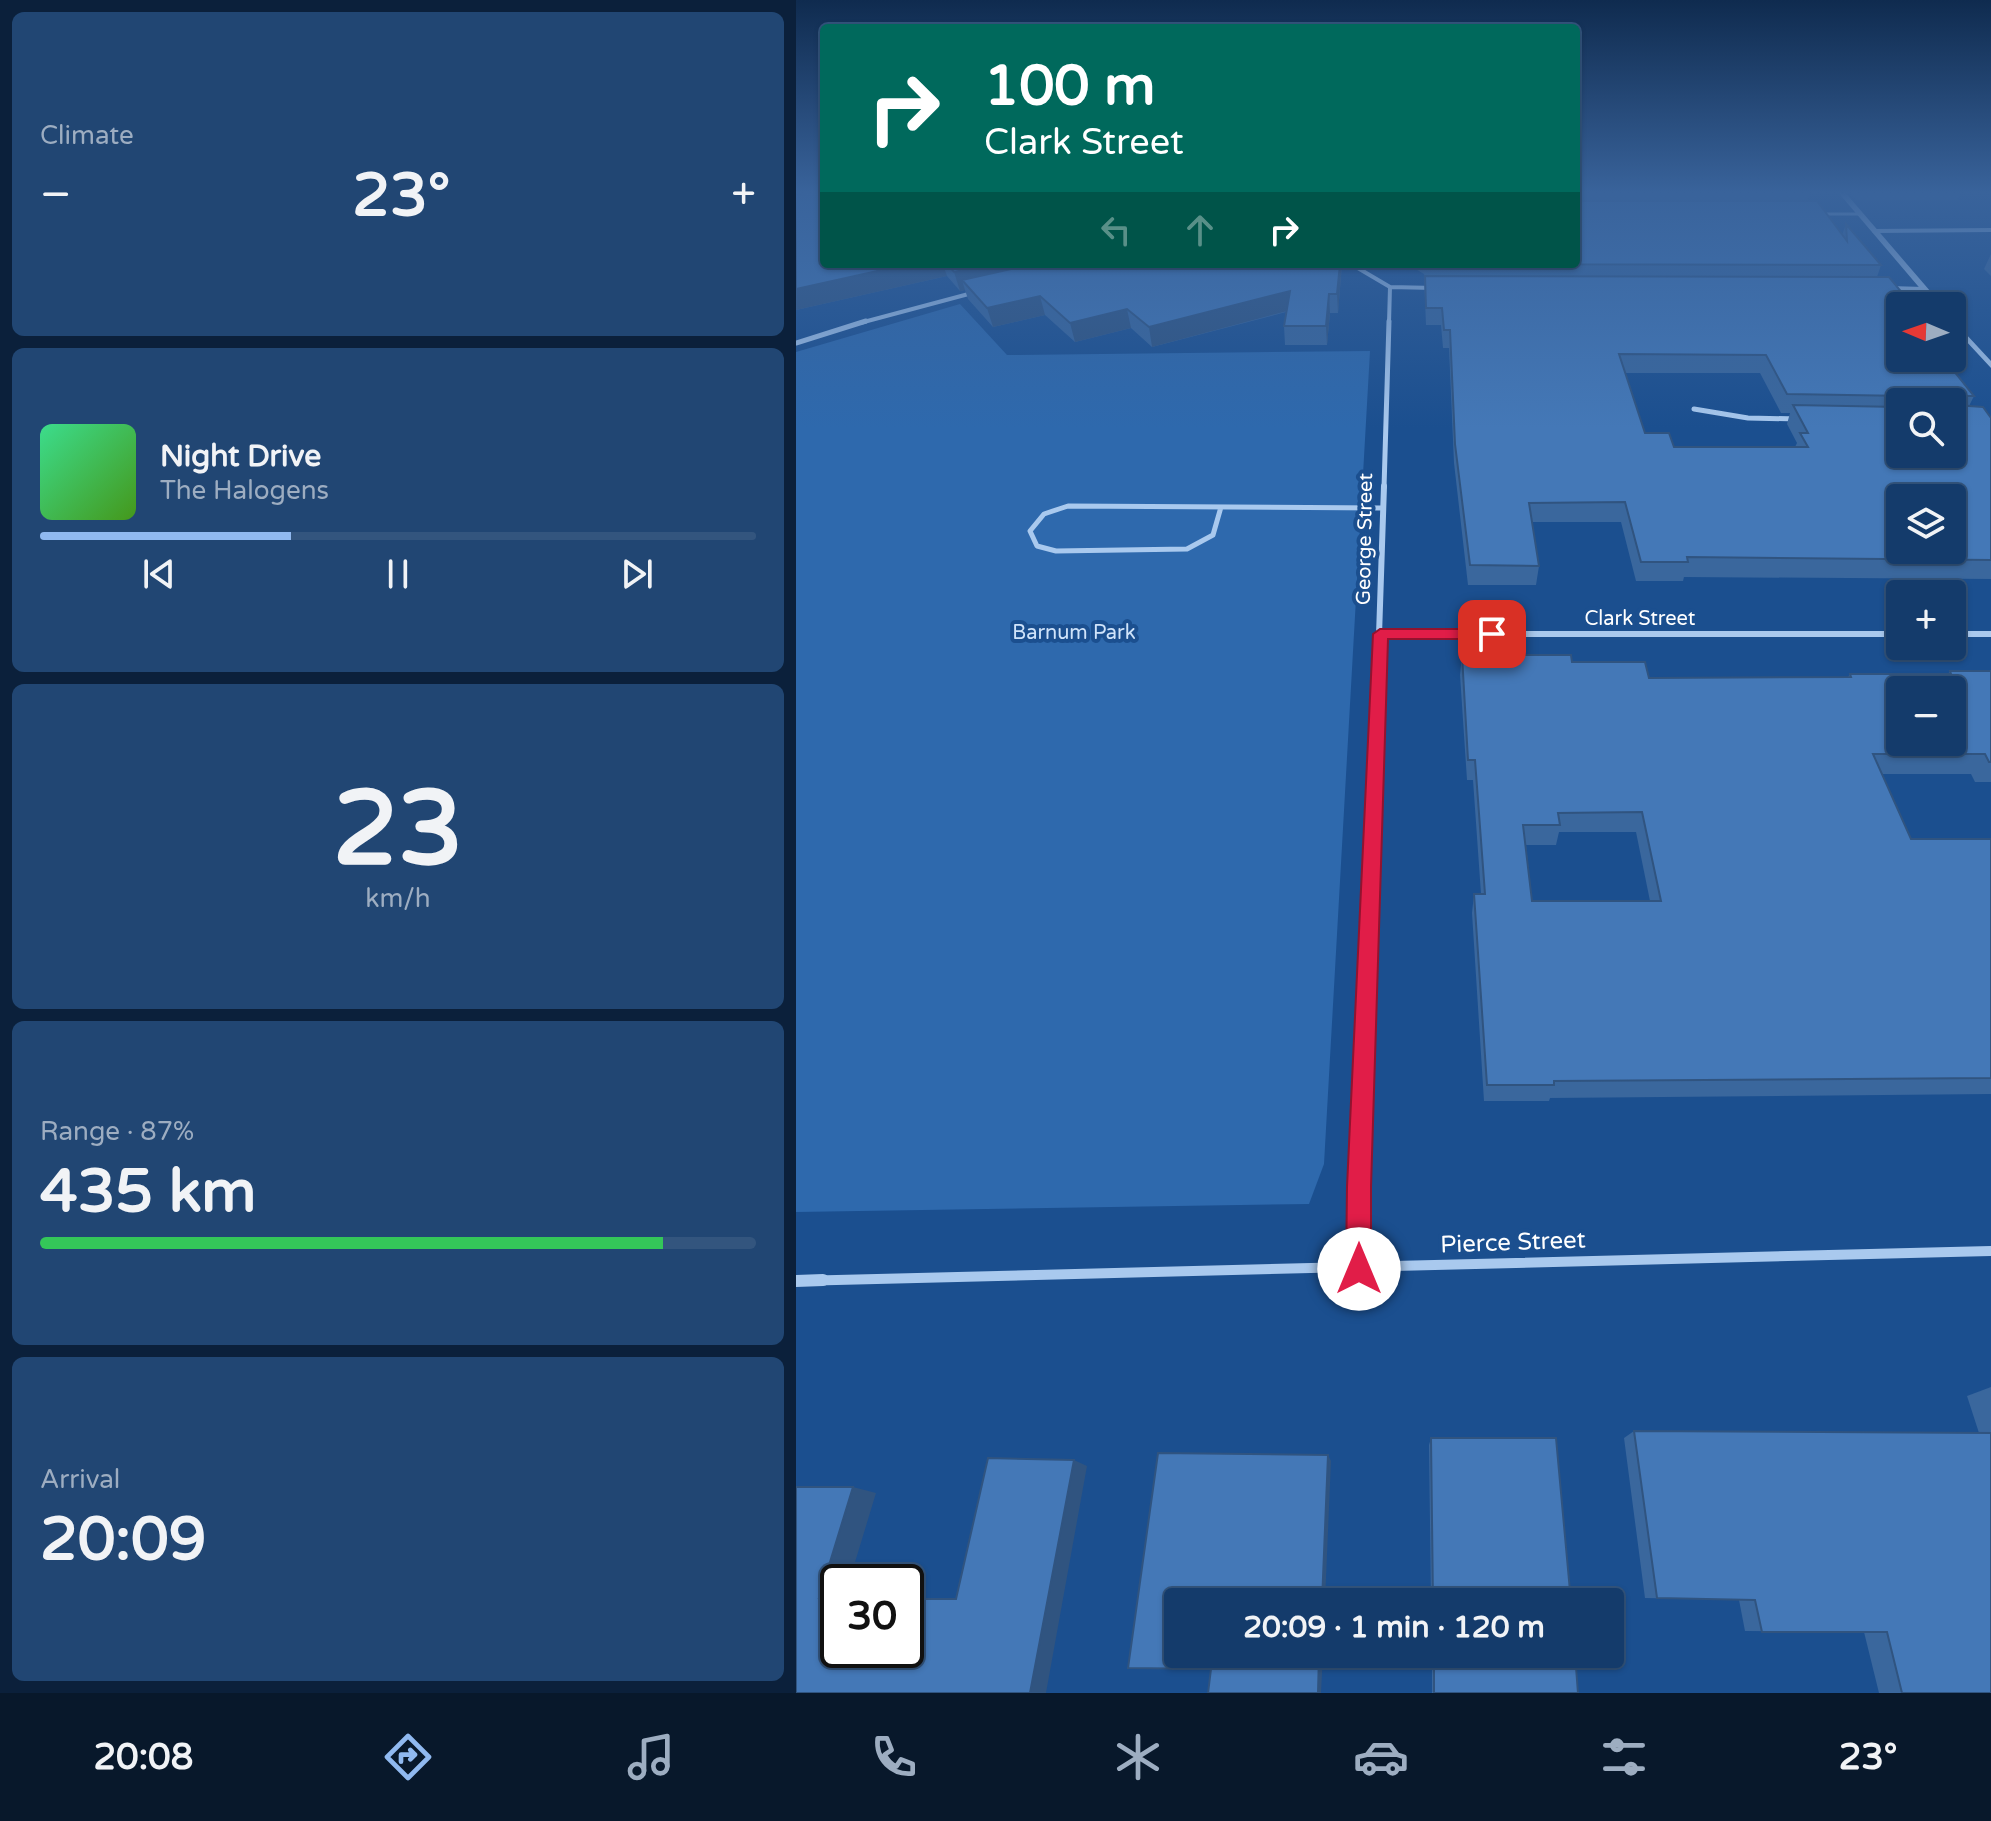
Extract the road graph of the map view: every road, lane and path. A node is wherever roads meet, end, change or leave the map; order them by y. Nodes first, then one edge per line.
1 (1361, 270) edge
2 (1908, 270) edge
3 (1390, 287) junction
4 (1442, 288) edge
5 (1876, 288) edge
6 (989, 289) edge
7 (1924, 289) junction
8 (1927, 292) edge
9 (1966, 337) edge
10 (796, 343) edge
11 (1991, 366) edge
12 (1694, 409) dead end
13 (1809, 419) edge
14 (1221, 507) junction
15 (1382, 508) junction
16 (1380, 634) junction
17 (1886, 634) edge
18 (1966, 634) edge
19 (1991, 634) edge
20 (1991, 1251) edge
21 (1359, 1269) junction
22 (796, 1281) edge

1 - 3 street
2 - 7 street
3 - 4 street
3 - 15 street, George Street
5 - 7 street
6 - 10 street
7 - 8 street
9 - 11 street
12 - 13 street
14 - 14 lane
14 - 15 lane
15 - 16 street, George Street
16 - 17 street, Clark Street
16 - 21 street, George Street
18 - 19 street
20 - 21 street, Pierce Street
21 - 22 street, Pierce Street

